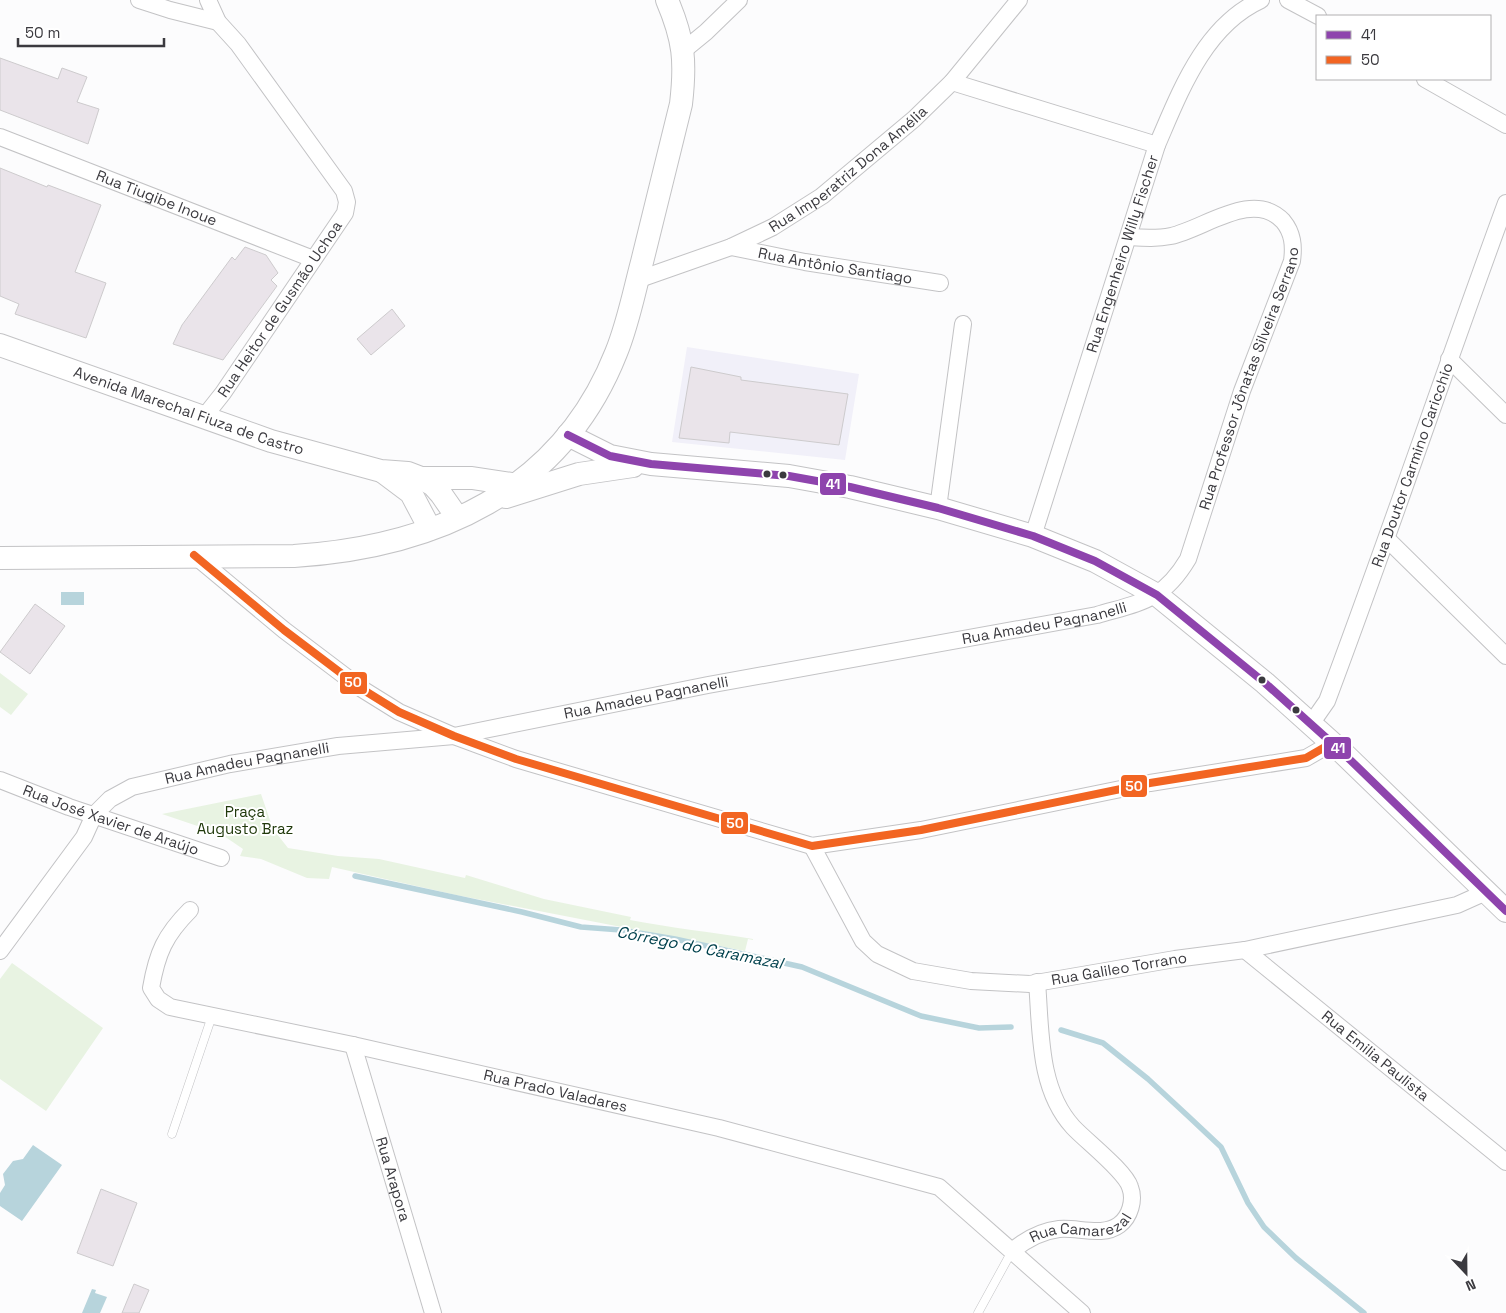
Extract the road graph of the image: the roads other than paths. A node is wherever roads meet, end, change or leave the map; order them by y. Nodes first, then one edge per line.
1 (139, 0) edge
2 (208, 0) edge
3 (667, 0) edge
4 (739, 0) edge
5 (1019, 0) edge
6 (1261, 0) edge
7 (1288, 0) edge
8 (1316, 15) edge
9 (218, 22) junction
10 (684, 50) junction
11 (1427, 80) edge
12 (952, 82) junction
13 (1506, 125) edge
14 (0, 137) edge
15 (1157, 145) junction
16 (1506, 203) edge
17 (1129, 236) junction
18 (731, 247) junction
19 (313, 259) junction
20 (637, 280) junction
21 (940, 283) dead end
22 (963, 324) dead end
23 (0, 345) edge
24 (1449, 359) junction
25 (1506, 415) edge
26 (204, 417) junction
27 (568, 435) junction
28 (651, 464) junction
29 (381, 471) junction
30 (421, 478) junction
31 (518, 485) junction
32 (490, 502) junction
33 (938, 508) junction
34 (457, 517) junction
35 (430, 529) junction
36 (1033, 536) junction
37 (1387, 539) junction
38 (194, 556) junction
39 (0, 558) edge
40 (1158, 595) junction
41 (1506, 656) edge
42 (1311, 724) junction
43 (454, 736) junction
44 (1332, 743) junction
45 (0, 780) edge
46 (94, 815) junction
47 (812, 846) junction
48 (221, 858) dead end
49 (1486, 892) junction
50 (190, 910) dead end
51 (1506, 911) edge
52 (1244, 950) junction
53 (0, 951) edge
54 (1038, 982) junction
55 (212, 1016) junction
56 (353, 1045) junction
57 (172, 1134) dead end
58 (1506, 1162) edge
59 (1012, 1252) junction
60 (433, 1313) edge
61 (978, 1313) edge
62 (1082, 1313) edge

1 - 9 street
2 - 9 street, Rua Heitor de Gusmão Uchoa
3 - 10 main road
4 - 10 street
5 - 12 street, Rua Imperatriz Dona Amélia
6 - 15 street, Rua Engenheiro Willy Fischer
7 - 8 street
9 - 19 street, Rua Heitor de Gusmão Uchoa
10 - 20 main road
11 - 13 street
12 - 15 street
12 - 18 street, Rua Imperatriz Dona Amélia
14 - 19 street, Rua Tiugibe Inoue
15 - 17 street, Rua Engenheiro Willy Fischer
16 - 24 street, Rua Doutor Carmino Caricchio
17 - 36 street, Rua Engenheiro Willy Fischer
17 - 40 street, Rua Professor Jônatas Silveira Serrano
18 - 20 street, Rua Imperatriz Dona Amélia
18 - 21 street, Rua Antônio Santiago
19 - 26 street, Rua Heitor de Gusmão Uchoa
20 - 27 main road
22 - 33 street
23 - 26 main road, Avenida Marechal Fiuza de Castro
24 - 25 street
24 - 37 street, Rua Doutor Carmino Caricchio
26 - 29 main road, Avenida Marechal Fiuza de Castro
27 - 28 main road
27 - 31 main road
28 - 32 main road
28 - 33 main road
29 - 30 main road, Avenida Marechal Fiuza de Castro
29 - 35 main road, Avenida Marechal Fiuza de Castro
30 - 31 main road
30 - 34 main road, Avenida Marechal Fiuza de Castro
31 - 32 main road
32 - 34 main road
33 - 36 main road
34 - 35 main road
35 - 38 main road
36 - 40 main road
37 - 41 street
37 - 42 street, Rua Doutor Carmino Caricchio
38 - 39 main road
38 - 43 street
40 - 42 main road
40 - 43 street, Rua Amadeu Pagnanelli
42 - 44 main road
43 - 46 street, Rua Amadeu Pagnanelli
43 - 47 street
44 - 47 street
44 - 49 main road
45 - 46 street, Rua José Xavier de Araújo
46 - 48 street, Rua José Xavier de Araújo
46 - 53 street
47 - 54 street, Rua Galileo Torrano
49 - 51 main road
49 - 52 street, Rua Galileo Torrano
50 - 55 street, Rua Prado Valadares
52 - 54 street, Rua Galileo Torrano
52 - 58 street, Rua Emilia Paulista
54 - 59 street, Rua Camarezal
55 - 56 street, Rua Prado Valadares
55 - 57 lane
56 - 59 street, Rua Prado Valadares
56 - 60 street, Rua Arapora
59 - 61 lane
59 - 62 street

